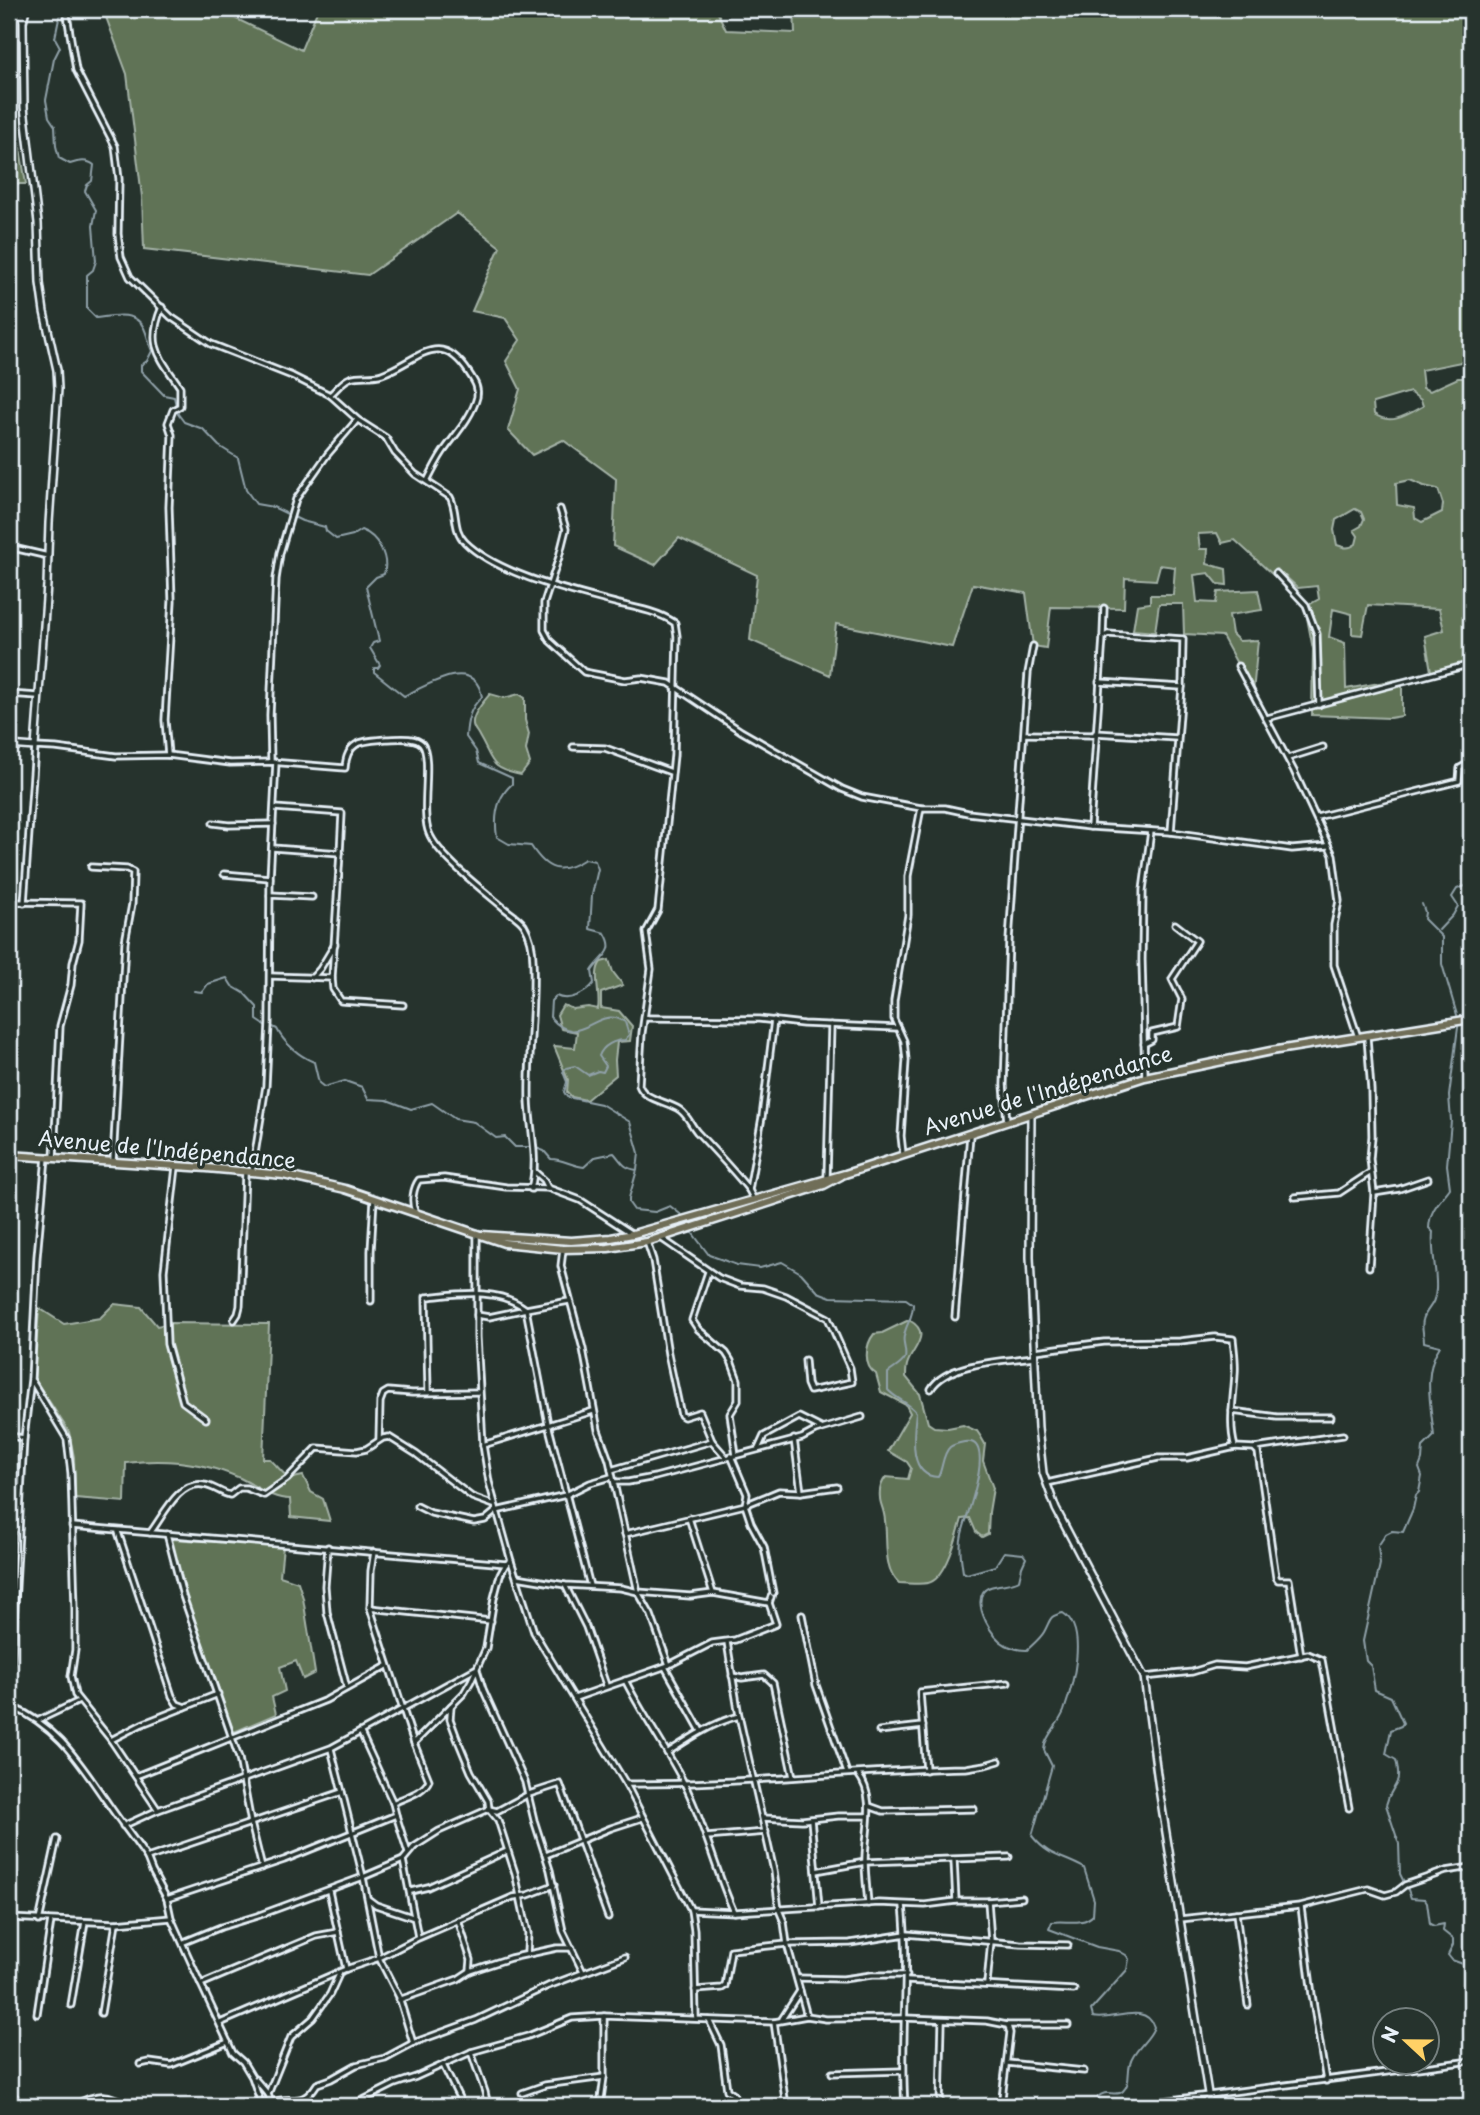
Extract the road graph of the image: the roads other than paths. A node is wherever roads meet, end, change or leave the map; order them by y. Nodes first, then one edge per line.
1 (19, 9) edge
2 (26, 9) edge
3 (66, 9) edge
4 (23, 22) junction
5 (162, 307) junction
6 (330, 396) junction
7 (358, 420) junction
8 (427, 481) junction
9 (560, 509) dead end
10 (9, 547) edge
11 (48, 556) junction
12 (1276, 573) dead end
13 (551, 584) junction
14 (1104, 608) dead end
15 (1103, 637) junction
16 (1033, 646) dead end
17 (1471, 664) edge
18 (1238, 666) dead end
19 (1098, 682) junction
20 (1182, 687) junction
21 (676, 689) junction
22 (9, 694) edge
23 (39, 696) junction
24 (1319, 705) junction
25 (1267, 718) junction
26 (1024, 734) junction
27 (1095, 734) junction
28 (1177, 738) junction
29 (9, 745) edge
30 (35, 747) junction
31 (573, 747) dead end
32 (1323, 747) dead end
33 (168, 755) junction
34 (1288, 758) junction
35 (274, 762) junction
36 (1471, 762) edge
37 (671, 772) junction
38 (275, 808) junction
39 (921, 808) junction
40 (1017, 817) junction
41 (1317, 817) junction
42 (213, 823) dead end
43 (273, 824) junction
44 (1090, 827) junction
45 (1151, 831) junction
46 (1171, 832) junction
47 (1327, 846) junction
48 (273, 848) junction
49 (340, 853) junction
50 (91, 867) dead end
51 (223, 874) dead end
52 (270, 878) junction
53 (270, 895) junction
54 (312, 897) dead end
55 (9, 902) edge
56 (24, 903) junction
57 (1175, 924) dead end
58 (335, 943) junction
59 (270, 976) junction
60 (312, 978) junction
61 (332, 978) junction
62 (403, 1004) dead end
63 (645, 1018) junction
64 (1471, 1019) edge
65 (774, 1020) junction
66 (831, 1025) junction
67 (898, 1028) junction
68 (1367, 1035) junction
69 (1359, 1037) junction
70 (1144, 1044) junction
71 (1145, 1077) junction
72 (1031, 1114) junction
73 (1007, 1122) junction
74 (971, 1135) junction
75 (903, 1154) junction
76 (9, 1155) edge
77 (50, 1157) junction
78 (113, 1163) junction
79 (176, 1166) junction
80 (248, 1172) junction
81 (535, 1172) junction
82 (1371, 1172) junction
83 (845, 1174) junction
84 (827, 1177) junction
85 (1428, 1179) dead end
86 (548, 1188) junction
87 (531, 1189) junction
88 (749, 1191) junction
89 (1374, 1194) junction
90 (1296, 1197) dead end
91 (753, 1198) junction
92 (374, 1199) junction
93 (417, 1214) junction
94 (480, 1234) junction
95 (633, 1234) junction
96 (661, 1238) junction
97 (647, 1242) junction
98 (563, 1249) junction
99 (1369, 1267) dead end
100 (708, 1272) junction
101 (477, 1293) junction
102 (371, 1301) dead end
103 (569, 1301) junction
104 (526, 1309) junction
105 (477, 1315) junction
106 (955, 1317) dead end
107 (234, 1320) dead end
108 (1035, 1354) junction
109 (806, 1360) dead end
110 (31, 1379) junction
111 (931, 1389) dead end
112 (428, 1392) junction
113 (480, 1392) junction
114 (593, 1411) junction
115 (1232, 1411) junction
116 (862, 1417) dead end
117 (1331, 1417) dead end
118 (206, 1419) dead end
119 (548, 1424) junction
120 (822, 1429) junction
121 (1343, 1435) dead end
122 (9, 1436) edge
123 (24, 1438) junction
124 (794, 1439) junction
125 (379, 1440) junction
126 (712, 1441) junction
127 (483, 1446) junction
128 (1235, 1447) junction
129 (1254, 1448) junction
130 (758, 1449) junction
131 (731, 1456) junction
132 (611, 1470) junction
133 (612, 1479) junction
134 (1047, 1483) junction
135 (838, 1487) dead end
136 (801, 1492) junction
137 (566, 1495) junction
138 (494, 1505) junction
139 (745, 1505) junction
140 (417, 1506) dead end
141 (496, 1511) junction
142 (689, 1517) junction
143 (72, 1526) junction
144 (9, 1529) edge
145 (19, 1530) junction
146 (118, 1532) junction
147 (150, 1533) junction
148 (167, 1534) junction
149 (625, 1534) junction
150 (328, 1547) junction
151 (374, 1552) junction
152 (512, 1561) junction
153 (506, 1564) junction
154 (517, 1577) junction
155 (565, 1585) junction
156 (590, 1586) junction
157 (638, 1592) junction
158 (713, 1593) junction
159 (769, 1603) junction
160 (370, 1608) junction
161 (802, 1615) dead end
162 (491, 1621) junction
163 (727, 1642) junction
164 (1301, 1656) junction
165 (387, 1666) junction
166 (667, 1666) junction
167 (477, 1668) junction
168 (732, 1675) junction
169 (1144, 1677) junction
170 (625, 1680) junction
171 (1008, 1683) dead end
172 (606, 1685) junction
173 (347, 1688) junction
174 (218, 1694) junction
175 (575, 1698) junction
176 (79, 1701) junction
177 (452, 1705) junction
178 (10, 1706) edge
179 (185, 1707) junction
180 (403, 1708) junction
181 (9, 1714) edge
182 (739, 1716) junction
183 (38, 1720) junction
184 (923, 1726) junction
185 (701, 1731) junction
186 (879, 1731) dead end
187 (361, 1732) junction
188 (231, 1737) junction
189 (111, 1740) junction
190 (414, 1743) junction
191 (331, 1748) junction
192 (667, 1753) junction
193 (999, 1760) dead end
194 (926, 1770) junction
195 (847, 1773) junction
196 (858, 1774) junction
197 (136, 1776) junction
198 (793, 1777) junction
199 (244, 1779) junction
200 (752, 1780) junction
201 (626, 1784) junction
202 (685, 1785) junction
203 (342, 1792) junction
204 (529, 1794) junction
205 (393, 1803) junction
206 (869, 1806) junction
207 (1349, 1808) dead end
208 (489, 1809) junction
209 (974, 1809) dead end
210 (158, 1810) junction
211 (396, 1815) junction
212 (867, 1816) junction
213 (643, 1818) junction
214 (763, 1818) junction
215 (811, 1819) junction
216 (251, 1823) junction
217 (123, 1826) junction
218 (766, 1832) junction
219 (352, 1833) junction
220 (706, 1837) junction
221 (57, 1839) dead end
222 (580, 1842) junction
223 (507, 1851) junction
224 (408, 1853) junction
225 (546, 1856) junction
226 (1009, 1857) dead end
227 (147, 1858) junction
228 (403, 1860) junction
229 (954, 1860) junction
230 (865, 1862) junction
231 (1471, 1867) edge
232 (262, 1868) junction
233 (816, 1871) junction
234 (363, 1877) junction
235 (554, 1885) junction
236 (329, 1891) junction
237 (411, 1891) junction
238 (521, 1895) junction
239 (367, 1898) junction
240 (1022, 1898) dead end
241 (167, 1899) junction
242 (956, 1900) junction
243 (988, 1901) junction
244 (868, 1904) junction
245 (903, 1905) junction
246 (1300, 1906) junction
247 (819, 1907) junction
248 (691, 1910) junction
249 (779, 1910) junction
250 (734, 1912) junction
251 (1236, 1913) junction
252 (608, 1916) dead end
253 (9, 1918) edge
254 (171, 1918) junction
255 (415, 1919) junction
256 (1180, 1919) junction
257 (458, 1920) junction
258 (39, 1921) junction
259 (51, 1922) junction
260 (85, 1922) junction
261 (116, 1923) junction
262 (338, 1932) junction
263 (906, 1934) junction
264 (418, 1937) junction
265 (991, 1941) junction
266 (183, 1942) junction
267 (787, 1944) junction
268 (1068, 1945) dead end
269 (572, 1948) junction
270 (527, 1953) junction
271 (625, 1957) dead end
272 (379, 1958) junction
273 (346, 1969) junction
274 (470, 1971) junction
275 (340, 1972) junction
276 (583, 1972) junction
277 (907, 1975) junction
278 (797, 1978) junction
279 (906, 1981) junction
280 (201, 1984) junction
281 (987, 1984) junction
282 (695, 1990) junction
283 (1074, 1990) dead end
284 (800, 1991) junction
285 (399, 2000) junction
286 (71, 2005) dead end
287 (1248, 2005) dead end
288 (101, 2013) dead end
289 (37, 2014) dead end
290 (604, 2016) junction
291 (807, 2017) junction
292 (696, 2018) junction
293 (905, 2018) junction
294 (709, 2019) junction
295 (781, 2020) junction
296 (774, 2021) junction
297 (942, 2021) junction
298 (220, 2023) junction
299 (1007, 2025) junction
300 (1068, 2025) dead end
301 (228, 2042) junction
302 (413, 2043) junction
303 (471, 2052) junction
304 (1471, 2061) edge
305 (1007, 2063) junction
306 (140, 2064) dead end
307 (443, 2065) junction
308 (902, 2071) junction
309 (1084, 2071) dead end
310 (832, 2073) dead end
311 (252, 2077) junction
312 (604, 2077) junction
313 (1326, 2081) junction
314 (9, 2090) edge
315 (522, 2093) dead end
316 (268, 2094) junction
317 (734, 2095) dead end
318 (1209, 2096) junction
319 (9, 2101) edge
320 (272, 2104) edge
321 (1140, 2104) dead end
322 (261, 2105) edge
323 (357, 2105) edge
324 (16, 2106) edge
325 (22, 2106) edge
326 (73, 2106) edge
327 (133, 2106) edge
328 (252, 2106) edge
329 (351, 2106) edge
330 (463, 2106) edge
331 (488, 2106) edge
332 (600, 2106) edge
333 (786, 2106) edge
334 (871, 2106) edge
335 (878, 2106) edge
336 (905, 2106) edge
337 (940, 2106) edge
338 (1001, 2106) edge
339 (1210, 2106) edge

1 - 4 street
2 - 4 street
3 - 5 street
4 - 11 street
5 - 6 street
5 - 33 street
6 - 7 street
6 - 8 street
7 - 8 street
7 - 35 street
8 - 13 street
9 - 13 street
10 - 11 street
11 - 23 street
12 - 24 street
13 - 21 street
13 - 21 street
14 - 15 street
15 - 19 street
15 - 20 street
16 - 26 street
17 - 24 street
18 - 25 street
19 - 20 street
19 - 27 street
20 - 28 street
21 - 37 street
21 - 39 street
22 - 23 street
23 - 30 street
24 - 25 street
25 - 34 street
26 - 27 street
26 - 40 street
27 - 28 street
27 - 44 street
28 - 46 street
29 - 30 street
30 - 33 street
30 - 56 street
31 - 37 street
32 - 34 street
33 - 35 street
34 - 41 street
35 - 38 street
35 - 81 street
36 - 41 street
37 - 63 street
38 - 43 street
38 - 49 street
39 - 40 street
39 - 67 street
40 - 44 street
40 - 73 street
41 - 47 street
42 - 43 street
43 - 48 street
44 - 45 street
45 - 46 street
45 - 70 street
46 - 47 street
47 - 69 street
48 - 49 street
48 - 52 street
49 - 58 street
50 - 78 street
51 - 52 street
52 - 53 street
53 - 54 street
53 - 59 street
55 - 56 street
56 - 77 street
57 - 70 street
58 - 60 street
58 - 61 street
59 - 60 street
59 - 80 street
60 - 61 street
61 - 62 street
63 - 65 street
63 - 88 street
64 - 68 main road, Avenue de l'Indépendance
65 - 66 street
65 - 88 street
66 - 67 street
66 - 84 street
67 - 75 street
68 - 69 main road, Avenue de l'Indépendance
68 - 82 street
69 - 71 main road, Avenue de l'Indépendance
70 - 71 street
71 - 72 main road, Avenue de l'Indépendance
72 - 73 main road, Avenue de l'Indépendance
72 - 108 street
73 - 74 main road, Avenue de l'Indépendance
74 - 75 main road, Avenue de l'Indépendance
74 - 106 street
75 - 83 main road, Avenue de l'Indépendance
76 - 77 main road, Avenue de l'Indépendance
77 - 78 main road, Avenue de l'Indépendance
77 - 110 street
78 - 79 main road, Avenue de l'Indépendance
79 - 80 main road, Avenue de l'Indépendance
79 - 118 street
80 - 92 main road, Avenue de l'Indépendance
80 - 107 street
81 - 86 street
81 - 87 street
82 - 89 street
82 - 90 street
83 - 84 main road, Avenue de l'Indépendance
83 - 96 main road, Avenue de l'Indépendance
84 - 91 main road, Avenue de l'Indépendance
85 - 89 street
86 - 87 street
86 - 95 street
87 - 93 street
88 - 91 street
89 - 99 street
91 - 95 main road, Avenue de l'Indépendance
92 - 93 main road, Avenue de l'Indépendance
92 - 102 street
93 - 94 main road, Avenue de l'Indépendance
94 - 95 main road, Avenue de l'Indépendance
94 - 98 main road, Avenue de l'Indépendance
94 - 101 street
96 - 97 main road, Avenue de l'Indépendance
96 - 100 street
97 - 98 main road, Avenue de l'Indépendance
97 - 126 street
98 - 103 street
100 - 109 street
100 - 131 street
101 - 104 street
101 - 105 street
101 - 112 street
103 - 104 street
103 - 114 street
104 - 105 street
104 - 119 street
105 - 113 street
108 - 111 street
108 - 115 street
108 - 134 street
110 - 123 street
110 - 143 street
112 - 113 street
112 - 125 street
113 - 127 street
114 - 119 street
114 - 132 street
115 - 117 street
115 - 128 street
116 - 120 street
119 - 127 street
119 - 137 street
120 - 124 street
120 - 130 street
121 - 129 street
122 - 123 street
123 - 145 street
124 - 130 street
124 - 136 street
125 - 138 street
125 - 147 street
126 - 131 street
126 - 132 street
127 - 138 street
128 - 129 street
128 - 134 street
129 - 164 street
130 - 131 street
131 - 133 street
131 - 139 street
132 - 133 street
133 - 137 street
133 - 149 street
134 - 169 street
135 - 136 street
136 - 139 street
137 - 141 street
137 - 156 street
138 - 141 street
139 - 142 street
139 - 159 street
140 - 141 street
141 - 152 street
142 - 149 street
142 - 158 street
143 - 146 street
143 - 176 street
144 - 145 street
145 - 178 street
146 - 147 street
146 - 179 street
147 - 148 street
148 - 150 street
148 - 174 street
149 - 157 street
150 - 151 street
150 - 173 street
151 - 153 street
151 - 160 street
152 - 153 street
152 - 154 street
153 - 162 street
154 - 155 street
154 - 175 street
155 - 156 street
155 - 172 street
156 - 157 street
157 - 158 street
157 - 166 street
158 - 159 street
159 - 163 street
160 - 162 street
160 - 165 street
161 - 195 street
162 - 167 street
163 - 166 street
163 - 168 street
164 - 169 street
164 - 207 street
165 - 173 street
165 - 180 street
166 - 170 street
166 - 185 street
167 - 177 street
167 - 180 street
167 - 204 street
168 - 182 street
168 - 198 street
169 - 256 street
170 - 172 street
170 - 192 street
171 - 184 street
172 - 175 street
173 - 188 street
174 - 179 street
174 - 188 street
175 - 201 street
176 - 183 street
176 - 189 street
177 - 190 street
177 - 208 street
178 - 181 street
178 - 183 street
179 - 189 street
180 - 187 street
180 - 190 street
182 - 185 street
182 - 200 street
183 - 217 street
184 - 186 street
184 - 194 street
185 - 192 street
187 - 191 street
187 - 205 street
188 - 197 street
188 - 199 street
189 - 197 street
190 - 205 street
191 - 199 street
191 - 203 street
192 - 202 street
193 - 194 street
194 - 196 street
195 - 196 street
195 - 198 street
196 - 206 street
197 - 210 street
198 - 200 street
199 - 210 street
199 - 216 street
200 - 202 street
200 - 214 street
201 - 202 street
201 - 213 street
202 - 220 street
203 - 216 street
203 - 219 street
204 - 208 street
204 - 222 street
204 - 225 street
205 - 211 street
206 - 209 street
206 - 212 street
208 - 223 street
208 - 224 street
210 - 217 street
211 - 219 street
211 - 224 street
212 - 215 street
212 - 230 street
213 - 222 street
213 - 248 street
214 - 215 street
214 - 218 street
215 - 233 street
216 - 227 street
216 - 232 street
217 - 227 street
218 - 220 street
218 - 249 street
219 - 232 street
219 - 234 street
220 - 250 street
221 - 258 street
222 - 225 street
222 - 252 street
223 - 237 street
223 - 238 street
224 - 228 street
225 - 235 street
226 - 229 street
227 - 241 street
228 - 234 street
228 - 237 street
229 - 230 street
229 - 242 street
230 - 233 street
230 - 244 street
231 - 246 street
232 - 241 street
233 - 247 street
234 - 236 street
234 - 239 street
235 - 238 street
235 - 269 street
236 - 262 street
236 - 266 street
237 - 255 street
238 - 257 street
238 - 270 street
239 - 255 street
239 - 272 street
240 - 243 street
241 - 254 street
242 - 243 street
242 - 245 street
243 - 265 street
244 - 245 street
244 - 247 street
245 - 263 street
246 - 251 street
246 - 313 street
247 - 249 street
248 - 250 street
248 - 282 street
249 - 250 street
249 - 267 street
251 - 256 street
251 - 287 street
253 - 258 street
254 - 261 street
254 - 266 street
255 - 264 street
256 - 318 street
257 - 264 street
257 - 274 street
258 - 259 street
259 - 260 street
259 - 289 street
260 - 261 street
260 - 286 street
261 - 288 street
262 - 273 street
262 - 280 street
263 - 265 street
263 - 267 street
263 - 277 street
264 - 272 street
265 - 268 street
265 - 281 street
266 - 280 street
267 - 278 street
267 - 282 street
269 - 270 street
269 - 276 street
270 - 274 street
271 - 276 street
272 - 273 street
272 - 285 street
273 - 275 street
274 - 285 street
275 - 298 street
275 - 316 street
276 - 302 street
277 - 278 street
277 - 279 street
278 - 284 street
279 - 281 street
279 - 293 street
280 - 298 street
281 - 283 street
282 - 292 street
284 - 291 street
284 - 295 street
285 - 302 street
290 - 292 street
290 - 303 street
290 - 312 street
291 - 293 street
291 - 295 street
292 - 294 street
293 - 297 street
293 - 308 street
294 - 296 street
294 - 317 street
295 - 296 street
296 - 333 street
297 - 299 street
297 - 337 street
298 - 301 street
299 - 300 street
299 - 305 street
301 - 306 street
301 - 311 street
302 - 320 street
303 - 307 street
303 - 331 street
304 - 313 street
305 - 309 street
305 - 338 street
307 - 323 street
307 - 330 street
308 - 310 street
308 - 336 street
311 - 316 street
311 - 322 street
312 - 315 street
312 - 332 street
313 - 318 street
314 - 325 street
316 - 320 street
318 - 321 street
318 - 339 street
319 - 324 street
322 - 328 street
323 - 329 street
326 - 327 street
334 - 335 street

